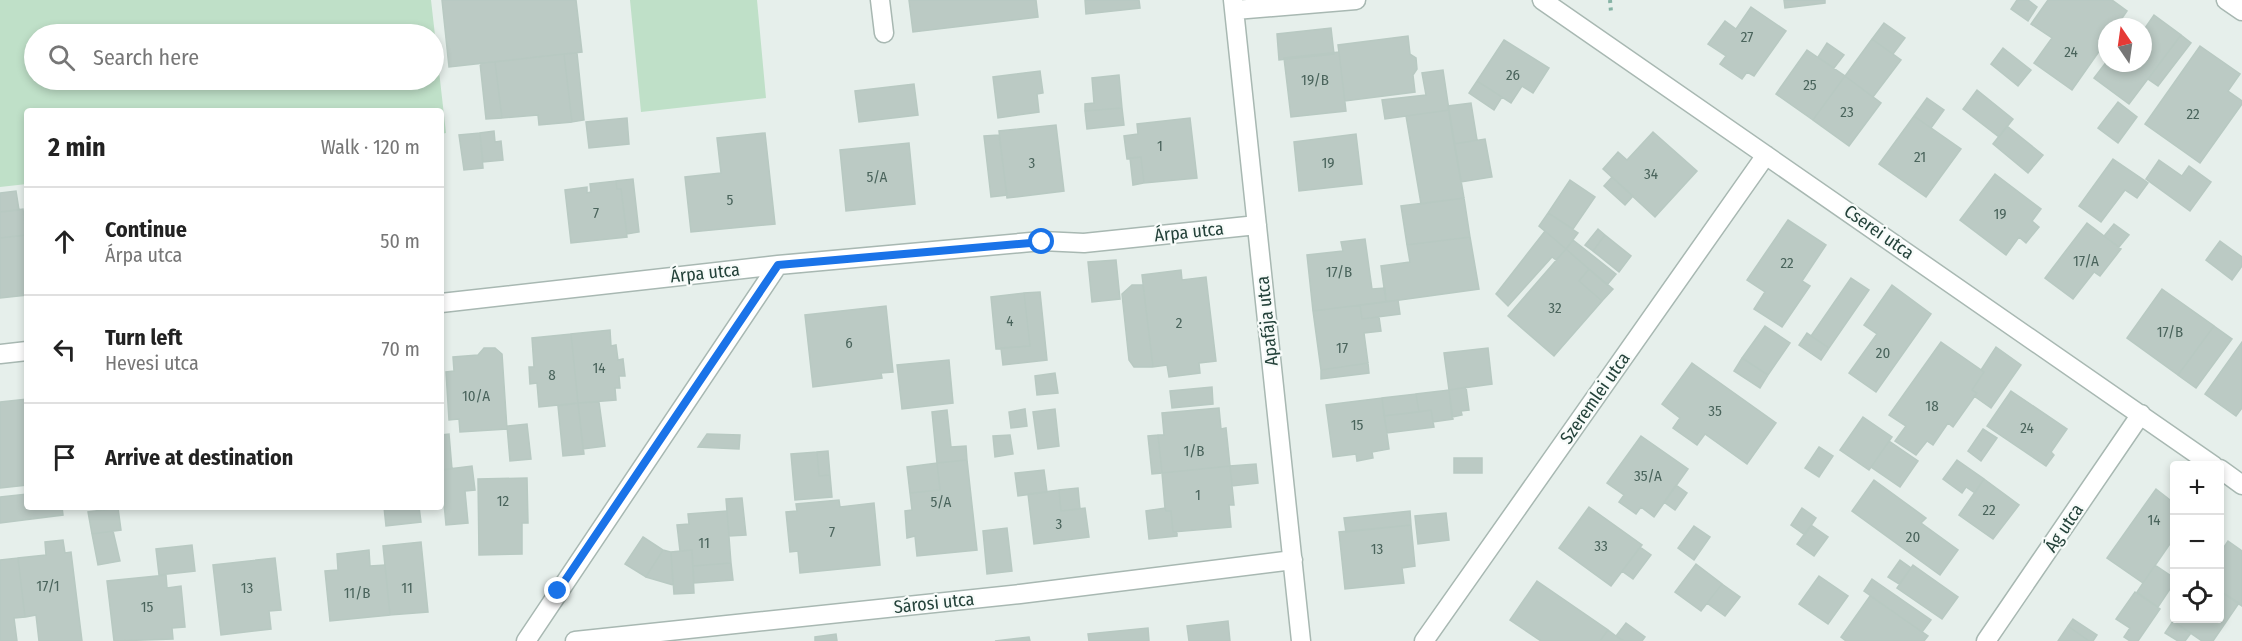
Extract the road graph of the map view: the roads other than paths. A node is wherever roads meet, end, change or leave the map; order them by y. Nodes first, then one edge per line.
1 (880, 0) edge
2 (1356, 0) edge
3 (1542, 0) edge
4 (2226, 0) edge
5 (1234, 5) edge
6 (2242, 11) edge
7 (884, 33) dead end
8 (1767, 154) junction
9 (1257, 225) junction
10 (778, 265) junction
11 (444, 303) edge
12 (24, 351) edge
13 (0, 354) edge
14 (2141, 414) junction
15 (2208, 461) edge
16 (2224, 472) edge
17 (2242, 485) edge
18 (1293, 560) junction
19 (526, 641) edge
20 (575, 641) edge
21 (1301, 641) edge
22 (1424, 641) edge
23 (1986, 641) edge

1 - 7 street
2 - 5 street
3 - 8 street, Cserei utca
4 - 6 street
5 - 9 street, Apafája utca
8 - 14 street, Cserei utca
8 - 22 street, Szeremlei utca
9 - 10 street, Árpa utca
9 - 18 street, Apafája utca
10 - 11 street, Árpa utca
10 - 19 street
12 - 13 street
14 - 15 street, Cserei utca
14 - 23 street, Ág utca
16 - 17 street
18 - 20 street, Sárosi utca
18 - 21 street, Apafája utca

